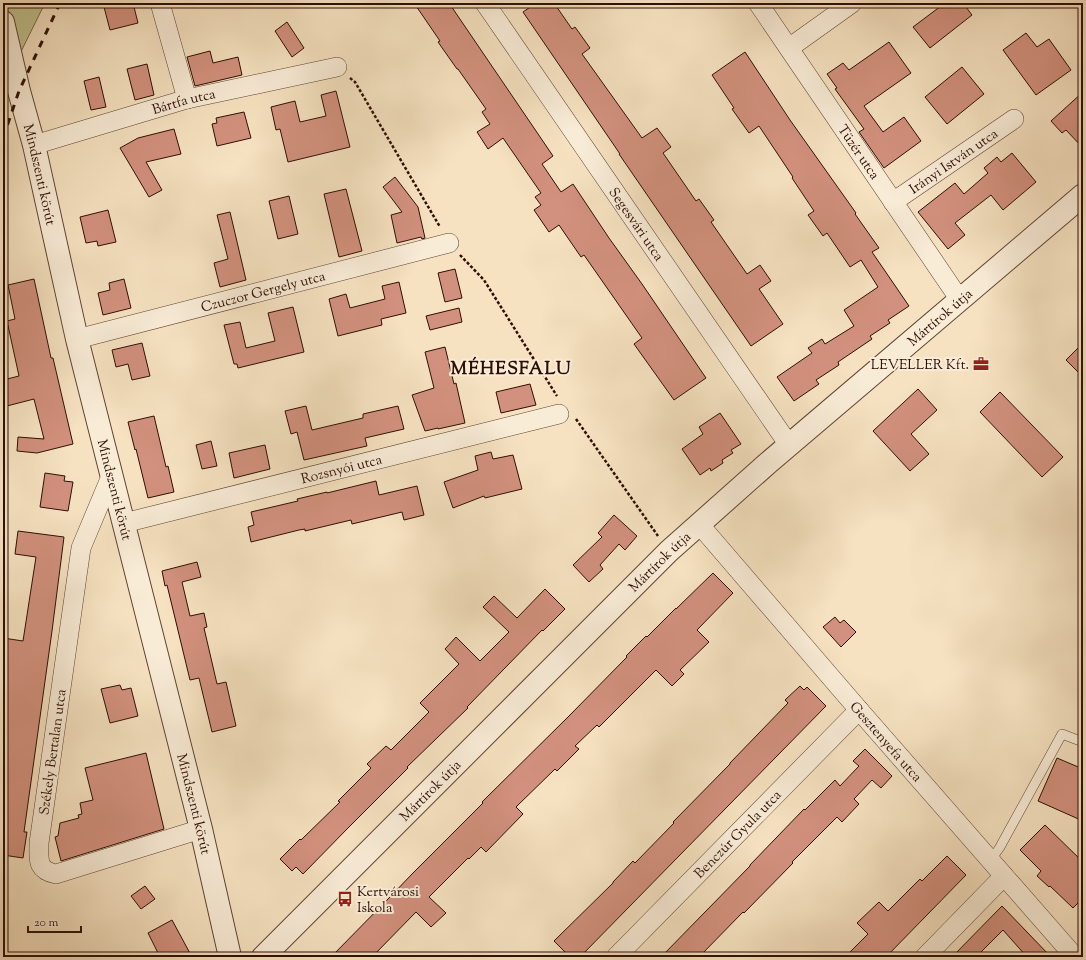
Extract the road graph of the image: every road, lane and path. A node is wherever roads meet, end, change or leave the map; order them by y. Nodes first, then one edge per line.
1 (160, 3) edge
2 (485, 3) edge
3 (758, 3) edge
4 (852, 3) edge
5 (3, 22) edge
6 (789, 48) junction
7 (337, 67) joint
8 (187, 100) junction
9 (1014, 119) dead end
10 (34, 145) junction
11 (1083, 195) edge
12 (893, 202) junction
13 (449, 243) junction
14 (960, 300) junction
15 (77, 339) junction
16 (559, 414) junction
17 (789, 445) junction
18 (112, 474) junction
19 (124, 523) junction
20 (699, 524) junction
21 (669, 551) junction
22 (859, 710) junction
23 (1083, 742) edge
24 (201, 829) junction
25 (991, 860) junction
26 (1004, 876) junction
27 (230, 957) edge
28 (263, 957) edge
29 (616, 957) edge
30 (925, 957) edge
31 (1075, 957) edge

1 - 8 street
2 - 17 street, Segesvári utca
3 - 6 street, Tüzér utca
4 - 6 street
5 - 10 street, Mindszenti körút
6 - 12 street, Tüzér utca
7 - 8 street, Bártfa utca
7 - 13 path
8 - 10 street, Bártfa utca
9 - 12 street, Irányi István utca
10 - 15 street, Mindszenti körút
11 - 14 street, Mártírok útja
12 - 14 street, Tüzér utca
13 - 15 street, Czuczor Gergely utca
13 - 16 path
14 - 17 street, Mártírok útja
15 - 18 street, Mindszenti körút
16 - 19 street, Rozsnyói utca
16 - 21 path
17 - 20 street, Mártírok útja
18 - 19 street, Mindszenti körút
18 - 24 street, Székely Bertalan utca
19 - 24 street, Mindszenti körút
20 - 21 street, Mártírok útja
20 - 22 street, Gesztenyefa utca
21 - 28 street, Mártírok útja
22 - 25 street, Gesztenyefa utca
22 - 29 street, Benczúr Gyula utca
23 - 25 lane
24 - 27 street, Mindszenti körút
25 - 26 street, Gesztenyefa utca
26 - 30 street
26 - 31 street, Gesztenyefa utca

